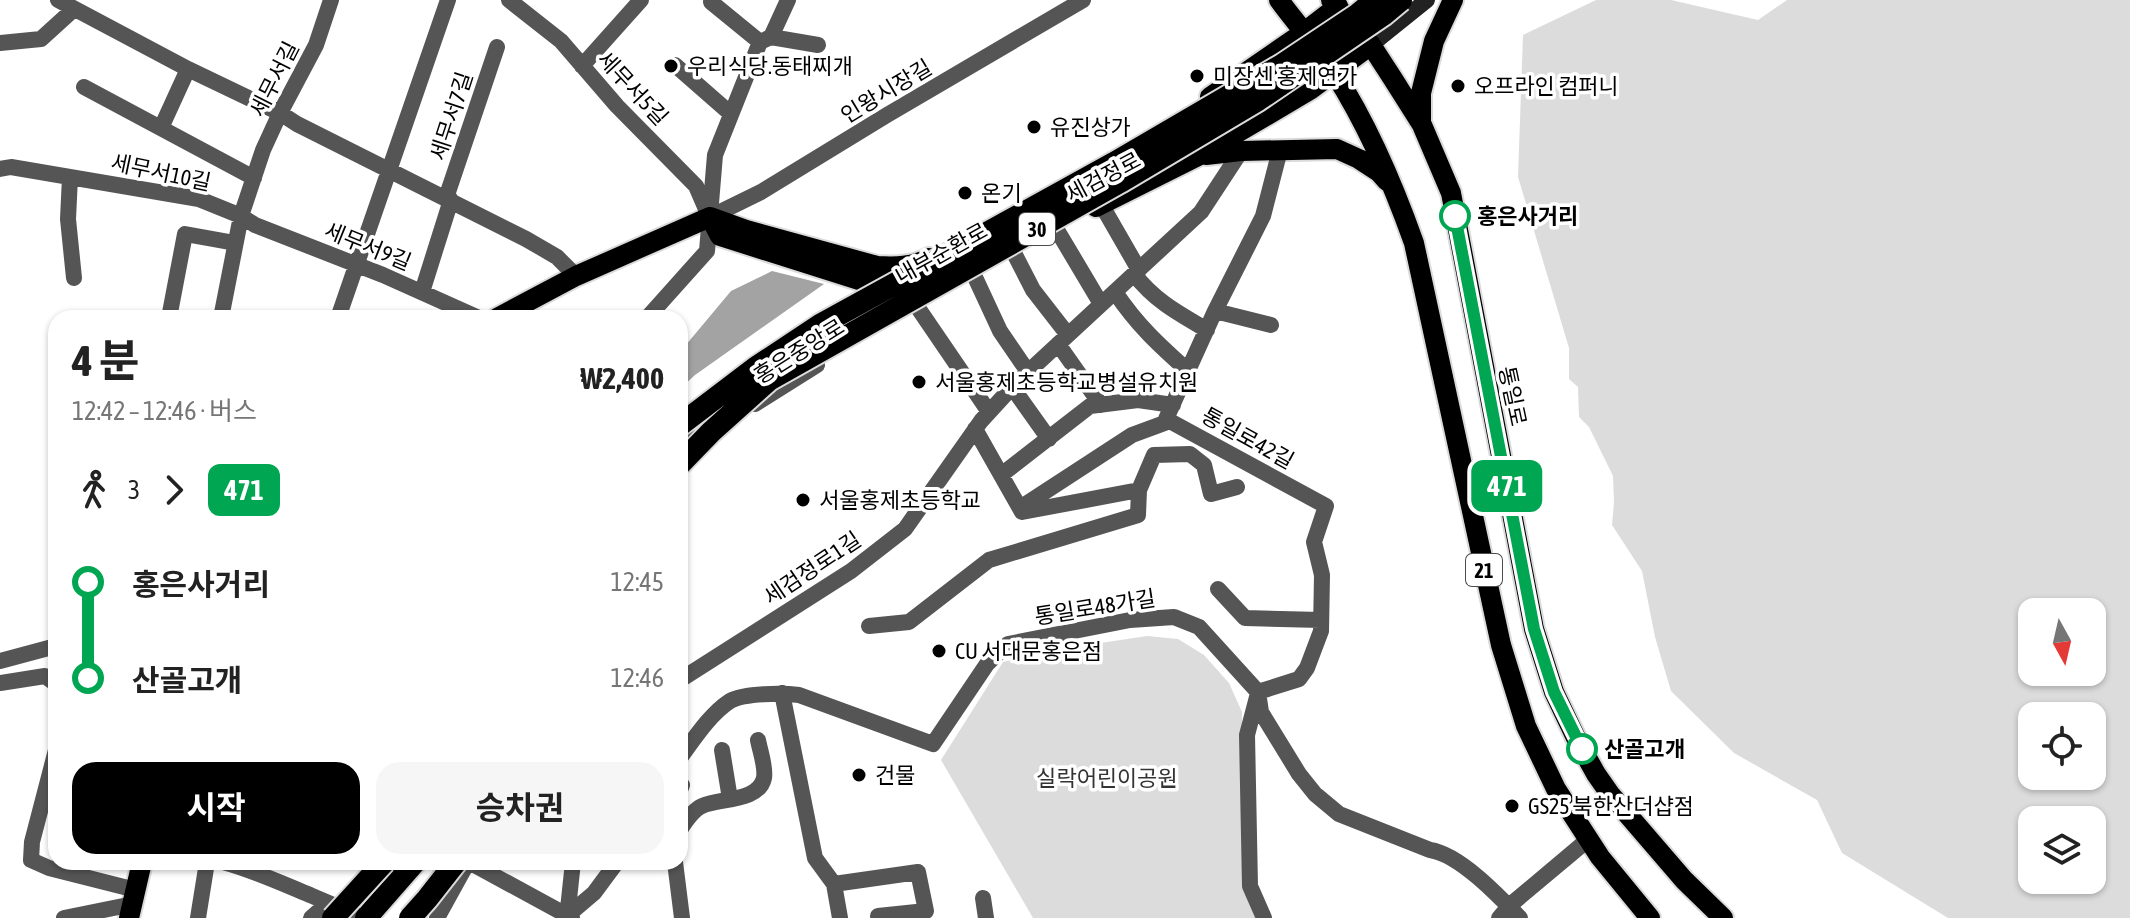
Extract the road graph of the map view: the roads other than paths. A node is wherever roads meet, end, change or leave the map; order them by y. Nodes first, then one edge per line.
1 (58, 0) edge
2 (331, 0) edge
3 (448, 0) edge
4 (509, 0) edge
5 (641, 0) edge
6 (788, 0) edge
7 (1083, 0) edge
8 (1279, 0) edge
9 (1375, 0) edge
10 (1401, 0) edge
11 (1427, 0) edge
12 (1453, 0) edge
13 (711, 2) dead end
14 (1338, 2) edge
15 (74, 9) junction
16 (1303, 33) junction
17 (765, 39) junction
18 (0, 43) edge
19 (818, 45) dead end
20 (1371, 45) junction
21 (497, 47) dead end
22 (675, 65) dead end
23 (582, 66) junction
24 (188, 69) junction
25 (1334, 72) junction
26 (84, 87) dead end
27 (280, 113) junction
28 (731, 114) junction
29 (1422, 125) junction
30 (161, 128) junction
31 (1280, 150) junction
32 (1241, 151) junction
33 (1198, 156) junction
34 (0, 169) edge
35 (390, 171) junction
36 (70, 177) junction
37 (254, 178) junction
38 (1395, 189) junction
39 (448, 199) junction
40 (1101, 204) junction
41 (241, 216) junction
42 (710, 217) junction
43 (1057, 230) junction
44 (235, 243) junction
45 (1014, 253) junction
46 (357, 264) junction
47 (1136, 272) junction
48 (870, 274) junction
49 (974, 275) junction
50 (576, 276) junction
51 (74, 278) dead end
52 (953, 285) junction
53 (893, 287) junction
54 (422, 292) junction
55 (1115, 292) junction
56 (1101, 304) junction
57 (916, 305) junction
58 (171, 310) edge
59 (222, 310) edge
60 (341, 310) edge
61 (461, 310) edge
62 (526, 310) edge
63 (654, 310) edge
64 (1215, 311) junction
65 (1271, 325) dead end
66 (1207, 330) junction
67 (1063, 340) junction
68 (1188, 371) junction
69 (1028, 372) junction
70 (1012, 387) junction
71 (1101, 405) junction
72 (989, 412) junction
73 (1171, 413) junction
74 (688, 419) edge
75 (975, 429) junction
76 (688, 434) edge
77 (1049, 439) junction
78 (688, 456) edge
79 (688, 464) edge
80 (1001, 475) junction
81 (1237, 487) dead end
82 (1139, 490) junction
83 (1021, 510) junction
84 (1218, 589) dead end
85 (1321, 620) junction
86 (869, 626) dead end
87 (48, 648) edge
88 (0, 661) edge
89 (688, 675) edge
90 (48, 678) edge
91 (0, 683) edge
92 (1258, 692) junction
93 (782, 693) junction
94 (758, 740) dead end
95 (688, 747) edge
96 (722, 750) dead end
97 (730, 799) junction
98 (48, 815) edge
99 (688, 821) edge
100 (1584, 843) dead end
101 (48, 868) edge
102 (54, 870) edge
103 (140, 870) edge
104 (206, 870) edge
105 (261, 870) edge
106 (378, 870) edge
107 (405, 870) edge
108 (441, 870) edge
109 (450, 870) edge
110 (464, 870) edge
111 (484, 870) edge
112 (572, 870) edge
113 (611, 870) edge
114 (676, 870) edge
115 (834, 884) junction
116 (983, 898) dead end
117 (132, 904) edge
118 (348, 914) edge
119 (1509, 914) edge
120 (878, 916) edge
121 (569, 917) edge
122 (64, 918) edge
123 (198, 918) edge
124 (311, 918) edge
125 (410, 918) edge
126 (422, 918) edge
127 (437, 918) edge
128 (682, 918) edge
129 (840, 918) edge
130 (986, 918) edge
131 (1264, 918) edge
132 (1650, 918) edge
133 (1723, 918) edge

1 - 15 street, 세무서7길
2 - 27 street, 세무서길
3 - 35 street
4 - 23 street, 세무서5길
5 - 23 street
6 - 17 street
7 - 42 street, 인왕시장길
8 - 16 main road, 21
9 - 74 highway, 내부순환로 / 30, bridge
10 - 78 highway, 내부순환로 / 30, bridge
11 - 20 main road
12 - 29 main road
13 - 17 street
14 - 16 main road, 세검정로
14 - 20 main road, 통일로
15 - 18 street
15 - 24 street, 세무서7길
16 - 25 main road, 21
16 - 48 main road, 세검정로
17 - 19 street
17 - 28 street
20 - 25 main road, 세검정로
20 - 29 main road, 통일로 / 21
21 - 39 street, 세무서7길
22 - 28 street
23 - 42 street, 세무서5길
24 - 27 street, 세무서7길
24 - 30 street
25 - 33 main road, 세검정로
25 - 38 main road, 21
26 - 30 street
27 - 35 street, 세무서7길
27 - 37 street, 세무서길
28 - 42 street
29 - 133 main road, 통일로 / 21
30 - 37 street
31 - 32 main road
31 - 38 main road
31 - 64 street, 통일로42길
32 - 33 main road
32 - 47 street, 세검정로1길
33 - 40 main road, 세검정로
34 - 36 street, 세무서10길
35 - 39 street, 세무서7길
35 - 46 street
36 - 41 street, 세무서10길
36 - 51 street
37 - 41 street, 세무서길
38 - 132 main road, 21
39 - 50 street, 세무서7길
39 - 54 street, 세무서7길
40 - 43 main road, 세검정로
40 - 47 street
41 - 44 street, 세무서길
41 - 46 street, 세무서9길
42 - 48 main road, 세검정로
42 - 50 main road
42 - 63 street
43 - 45 main road, 세검정로
43 - 56 street
44 - 58 street
44 - 59 street, 세무서길
45 - 49 main road, 세검정로
45 - 67 street
46 - 54 street, 세무서9길
46 - 60 street
47 - 55 street, 세검정로1길
47 - 66 street
48 - 53 main road, 세검정로
49 - 52 main road, 세검정로
49 - 69 street
50 - 62 main road
52 - 53 main road, 세검정로
52 - 57 street, 홍은중앙로
53 - 76 street, 홍은중앙로
54 - 61 street, 세무서9길
55 - 56 street, 세검정로1길
55 - 68 street
56 - 67 street, 세검정로1길
57 - 72 street
57 - 79 street, 홍은중앙로
64 - 65 street
64 - 66 street, 통일로42길
66 - 68 street, 통일로42길
67 - 69 street, 세검정로1길
67 - 71 street
68 - 73 street, 통일로42길
69 - 70 street, 세검정로1길
70 - 72 street, 세검정로1길
70 - 77 street
71 - 73 street
71 - 77 street
72 - 75 street, 세검정로1길
73 - 83 street
73 - 85 street, 통일로42길
75 - 80 street
75 - 89 street, 세검정로1길
77 - 80 street
80 - 83 street
81 - 82 street
82 - 83 street
82 - 86 street
84 - 85 street
85 - 92 street, 통일로42길
87 - 88 street
90 - 91 street
92 - 93 street, 통일로48가길
92 - 119 street, 통일로48가길
92 - 131 street
93 - 95 street, 통일로48가길
93 - 115 street
94 - 97 street
96 - 97 street
97 - 99 street
98 - 101 street
100 - 119 street
102 - 117 street
103 - 117 main road
104 - 123 street
105 - 118 street
106 - 118 highway, bridge
107 - 118 highway
108 - 126 street
109 - 125 highway, bridge
110 - 127 street
111 - 121 street
112 - 121 street
113 - 121 street
114 - 128 street
115 - 120 street
115 - 129 street
116 - 130 street
117 - 122 street
118 - 124 street

